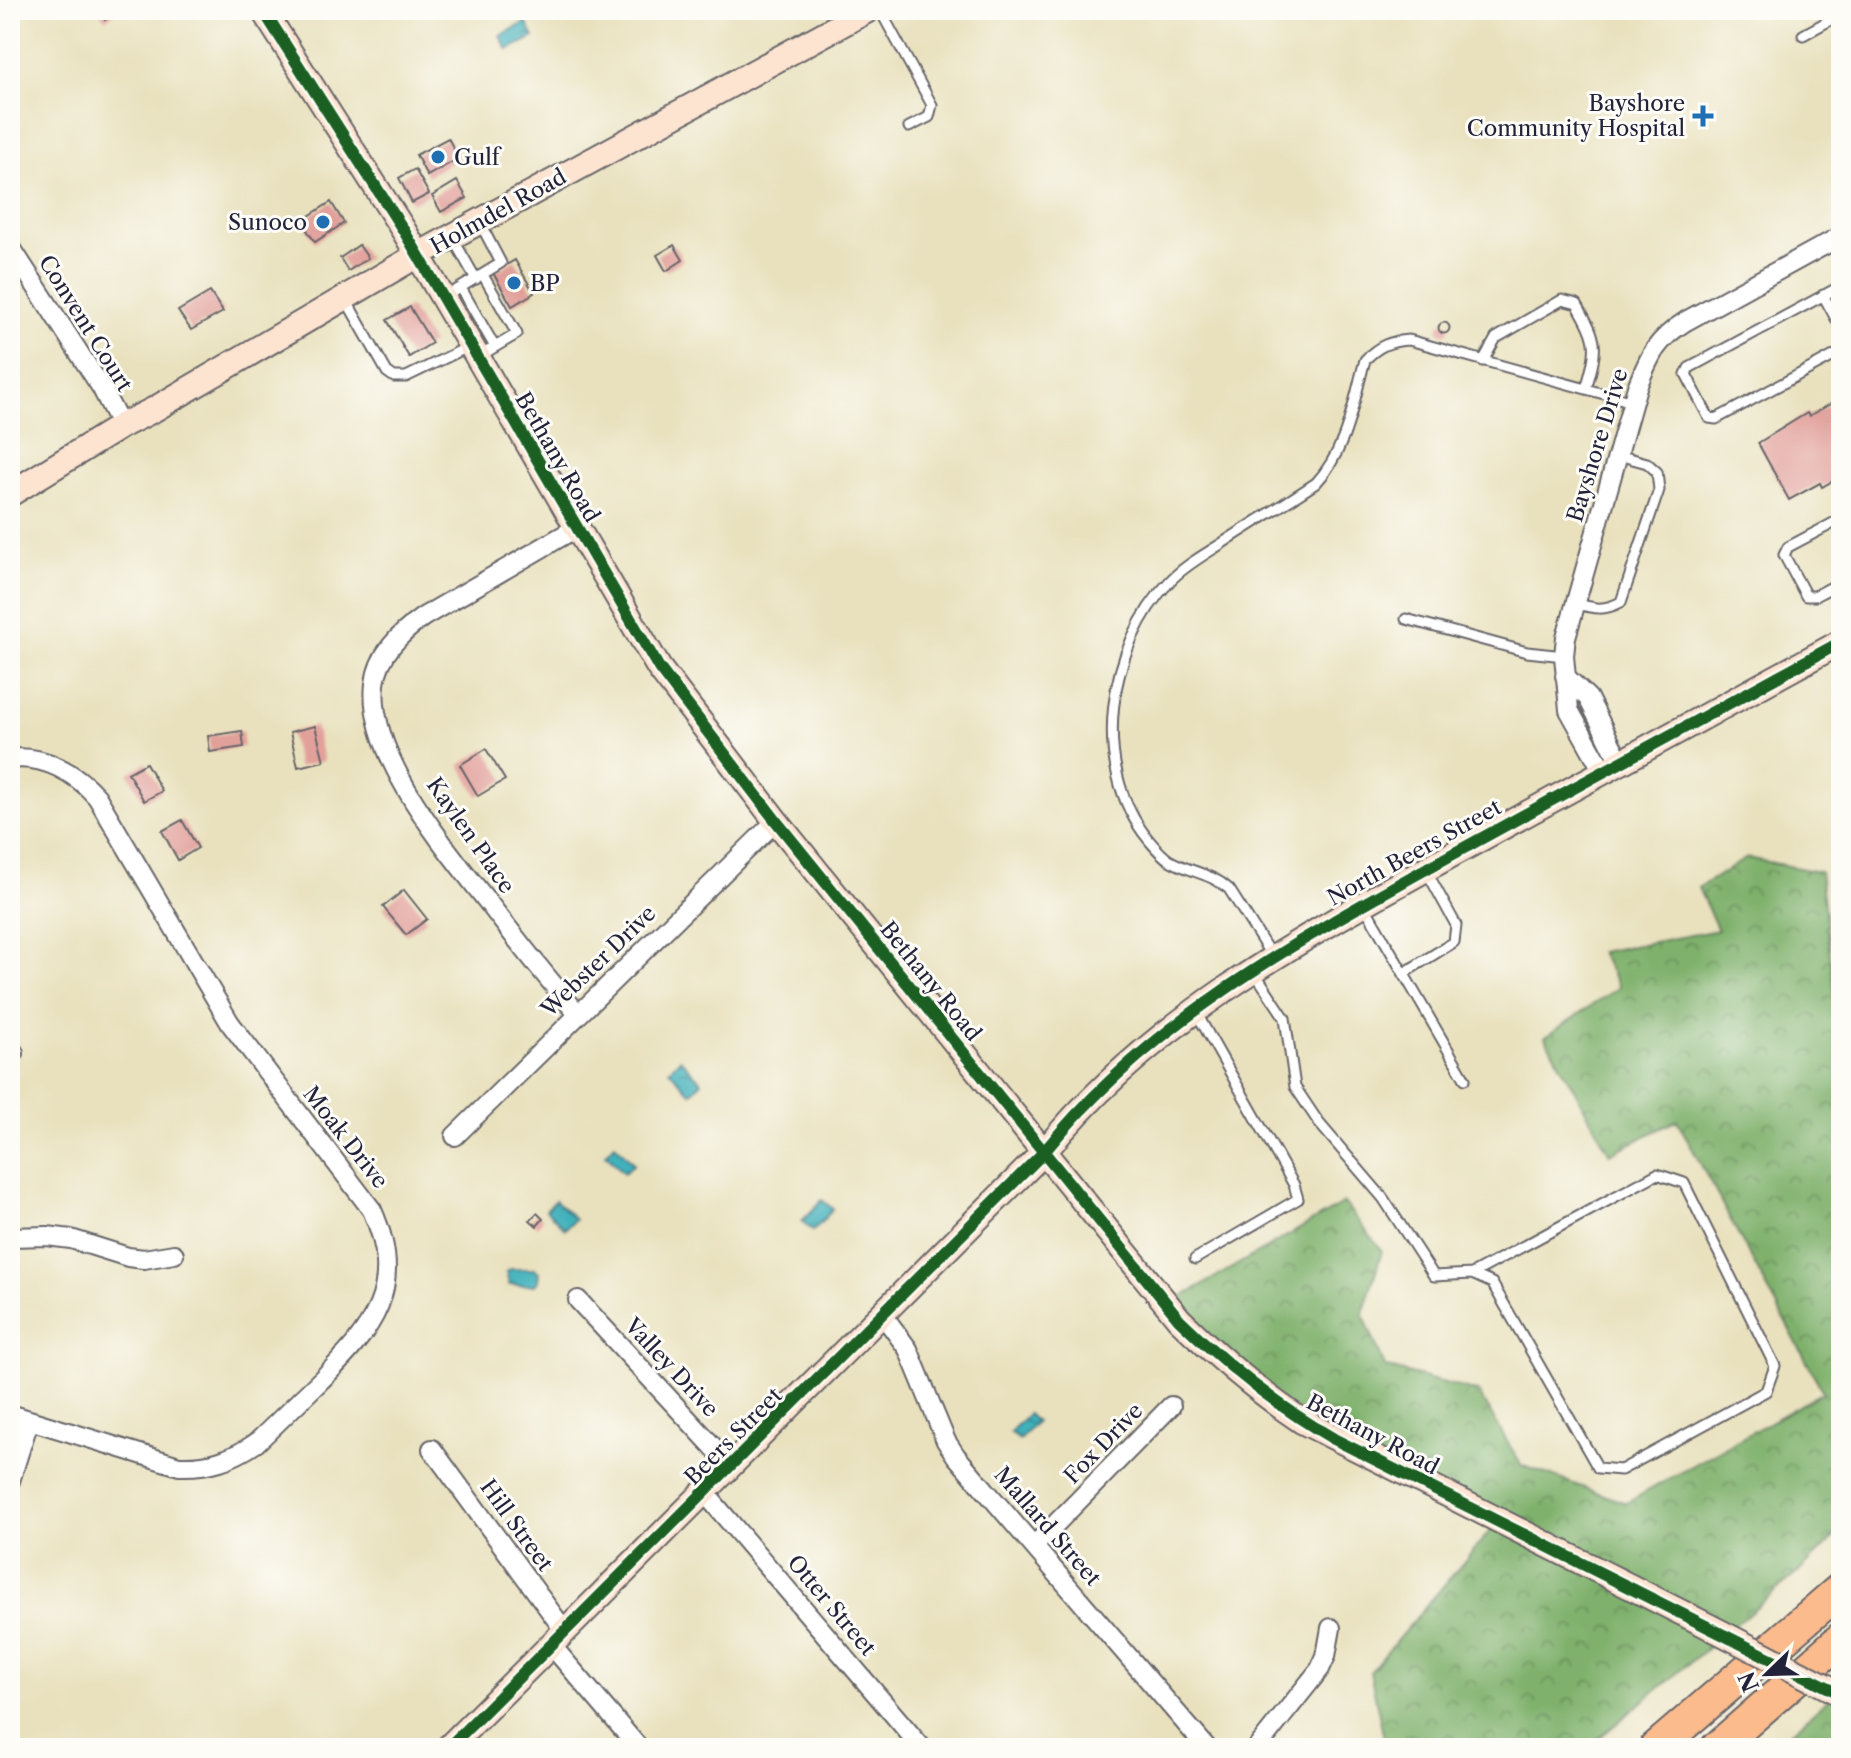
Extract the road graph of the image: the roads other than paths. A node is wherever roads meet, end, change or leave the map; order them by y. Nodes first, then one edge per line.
1 (263, 10) edge
2 (868, 10) edge
3 (880, 10) edge
4 (1841, 14) edge
5 (1803, 35) dead end
6 (909, 127) dead end
7 (479, 222) junction
8 (1841, 236) edge
9 (452, 237) junction
10 (10, 246) edge
11 (418, 255) junction
12 (479, 277) junction
13 (1841, 286) edge
14 (452, 293) junction
15 (1823, 295) junction
16 (345, 299) junction
17 (1841, 328) edge
18 (482, 350) junction
19 (1841, 352) edge
20 (1483, 361) junction
21 (1586, 389) junction
22 (1633, 402) junction
23 (121, 426) junction
24 (1618, 455) junction
25 (10, 494) edge
26 (1841, 519) edge
27 (576, 528) junction
28 (1841, 582) edge
29 (1575, 603) junction
30 (1406, 619) dead end
31 (1841, 642) edge
32 (1564, 656) junction
33 (10, 759) edge
34 (1611, 766) junction
35 (776, 821) junction
36 (1426, 870) junction
37 (1363, 904) junction
38 (1263, 964) junction
39 (1404, 973) junction
40 (1195, 1011) junction
41 (578, 1014) junction
42 (1465, 1079) dead end
43 (455, 1136) dead end
44 (1045, 1151) junction
45 (10, 1237) edge
46 (174, 1254) dead end
47 (1195, 1259) dead end
48 (1472, 1274) junction
49 (578, 1300) dead end
50 (883, 1315) junction
51 (1171, 1406) dead end
52 (10, 1414) edge
53 (29, 1421) junction
54 (432, 1449) dead end
55 (731, 1466) junction
56 (10, 1481) edge
57 (705, 1493) junction
58 (1034, 1546) junction
59 (1841, 1589) edge
60 (1331, 1628) dead end
61 (558, 1638) junction
62 (1841, 1639) edge
63 (1841, 1694) edge
64 (448, 1748) edge
65 (639, 1748) edge
66 (922, 1748) edge
67 (1207, 1748) edge
68 (1257, 1748) edge
69 (1656, 1748) edge
70 (1717, 1748) edge

1 - 11 street, Bethany Road
2 - 7 street, Holmdel Road
3 - 6 lane
4 - 5 lane
7 - 9 street, Holmdel Road
7 - 12 lane
8 - 22 street, Bayshore Drive
9 - 11 street, Holmdel Road
9 - 12 lane
10 - 23 street, Convent Court
11 - 14 street, Bethany Road
11 - 16 street, Holmdel Road
12 - 14 lane
12 - 18 lane
13 - 15 lane
14 - 18 street, Bethany Road
15 - 17 lane
15 - 19 lane
16 - 18 lane
16 - 23 street, Holmdel Road
18 - 27 street, Bethany Road
20 - 21 lane
20 - 21 lane
20 - 38 lane
21 - 22 lane
22 - 24 street, Bayshore Drive
23 - 25 street, Holmdel Road
24 - 29 street, Bayshore Drive
24 - 29 lane
26 - 28 lane
27 - 35 street, Bethany Road
27 - 41 street, Kaylen Place
29 - 32 street, Bayshore Drive
30 - 32 lane
31 - 34 street, North Beers Street
32 - 34 street, Bayshore Drive
33 - 53 street, Moak Drive
34 - 36 street, North Beers Street
35 - 41 street, Webster Drive
35 - 44 street, Bethany Road
36 - 37 street, North Beers Street
36 - 39 lane
37 - 38 street, North Beers Street
37 - 39 lane
38 - 40 street, North Beers Street
38 - 48 lane
39 - 42 lane
40 - 44 street, North Beers Street
40 - 47 lane
41 - 43 street, Webster Drive
44 - 50 street, Beers Street
44 - 63 street, Bethany Road, bridge
45 - 46 street
48 - 48 lane
49 - 55 street, Valley Drive
50 - 55 street, Beers Street
50 - 58 street, Mallard Street
51 - 58 street, Fox Drive
52 - 53 street, Moak Drive
53 - 56 street
54 - 61 street, Hill Street
55 - 57 street, Beers Street
57 - 61 street, Beers Street
57 - 66 street, Otter Street
58 - 67 street, Mallard Street
59 - 69 highway
60 - 68 street
61 - 64 street, Beers Street
61 - 65 street, Hill Street
62 - 70 highway

